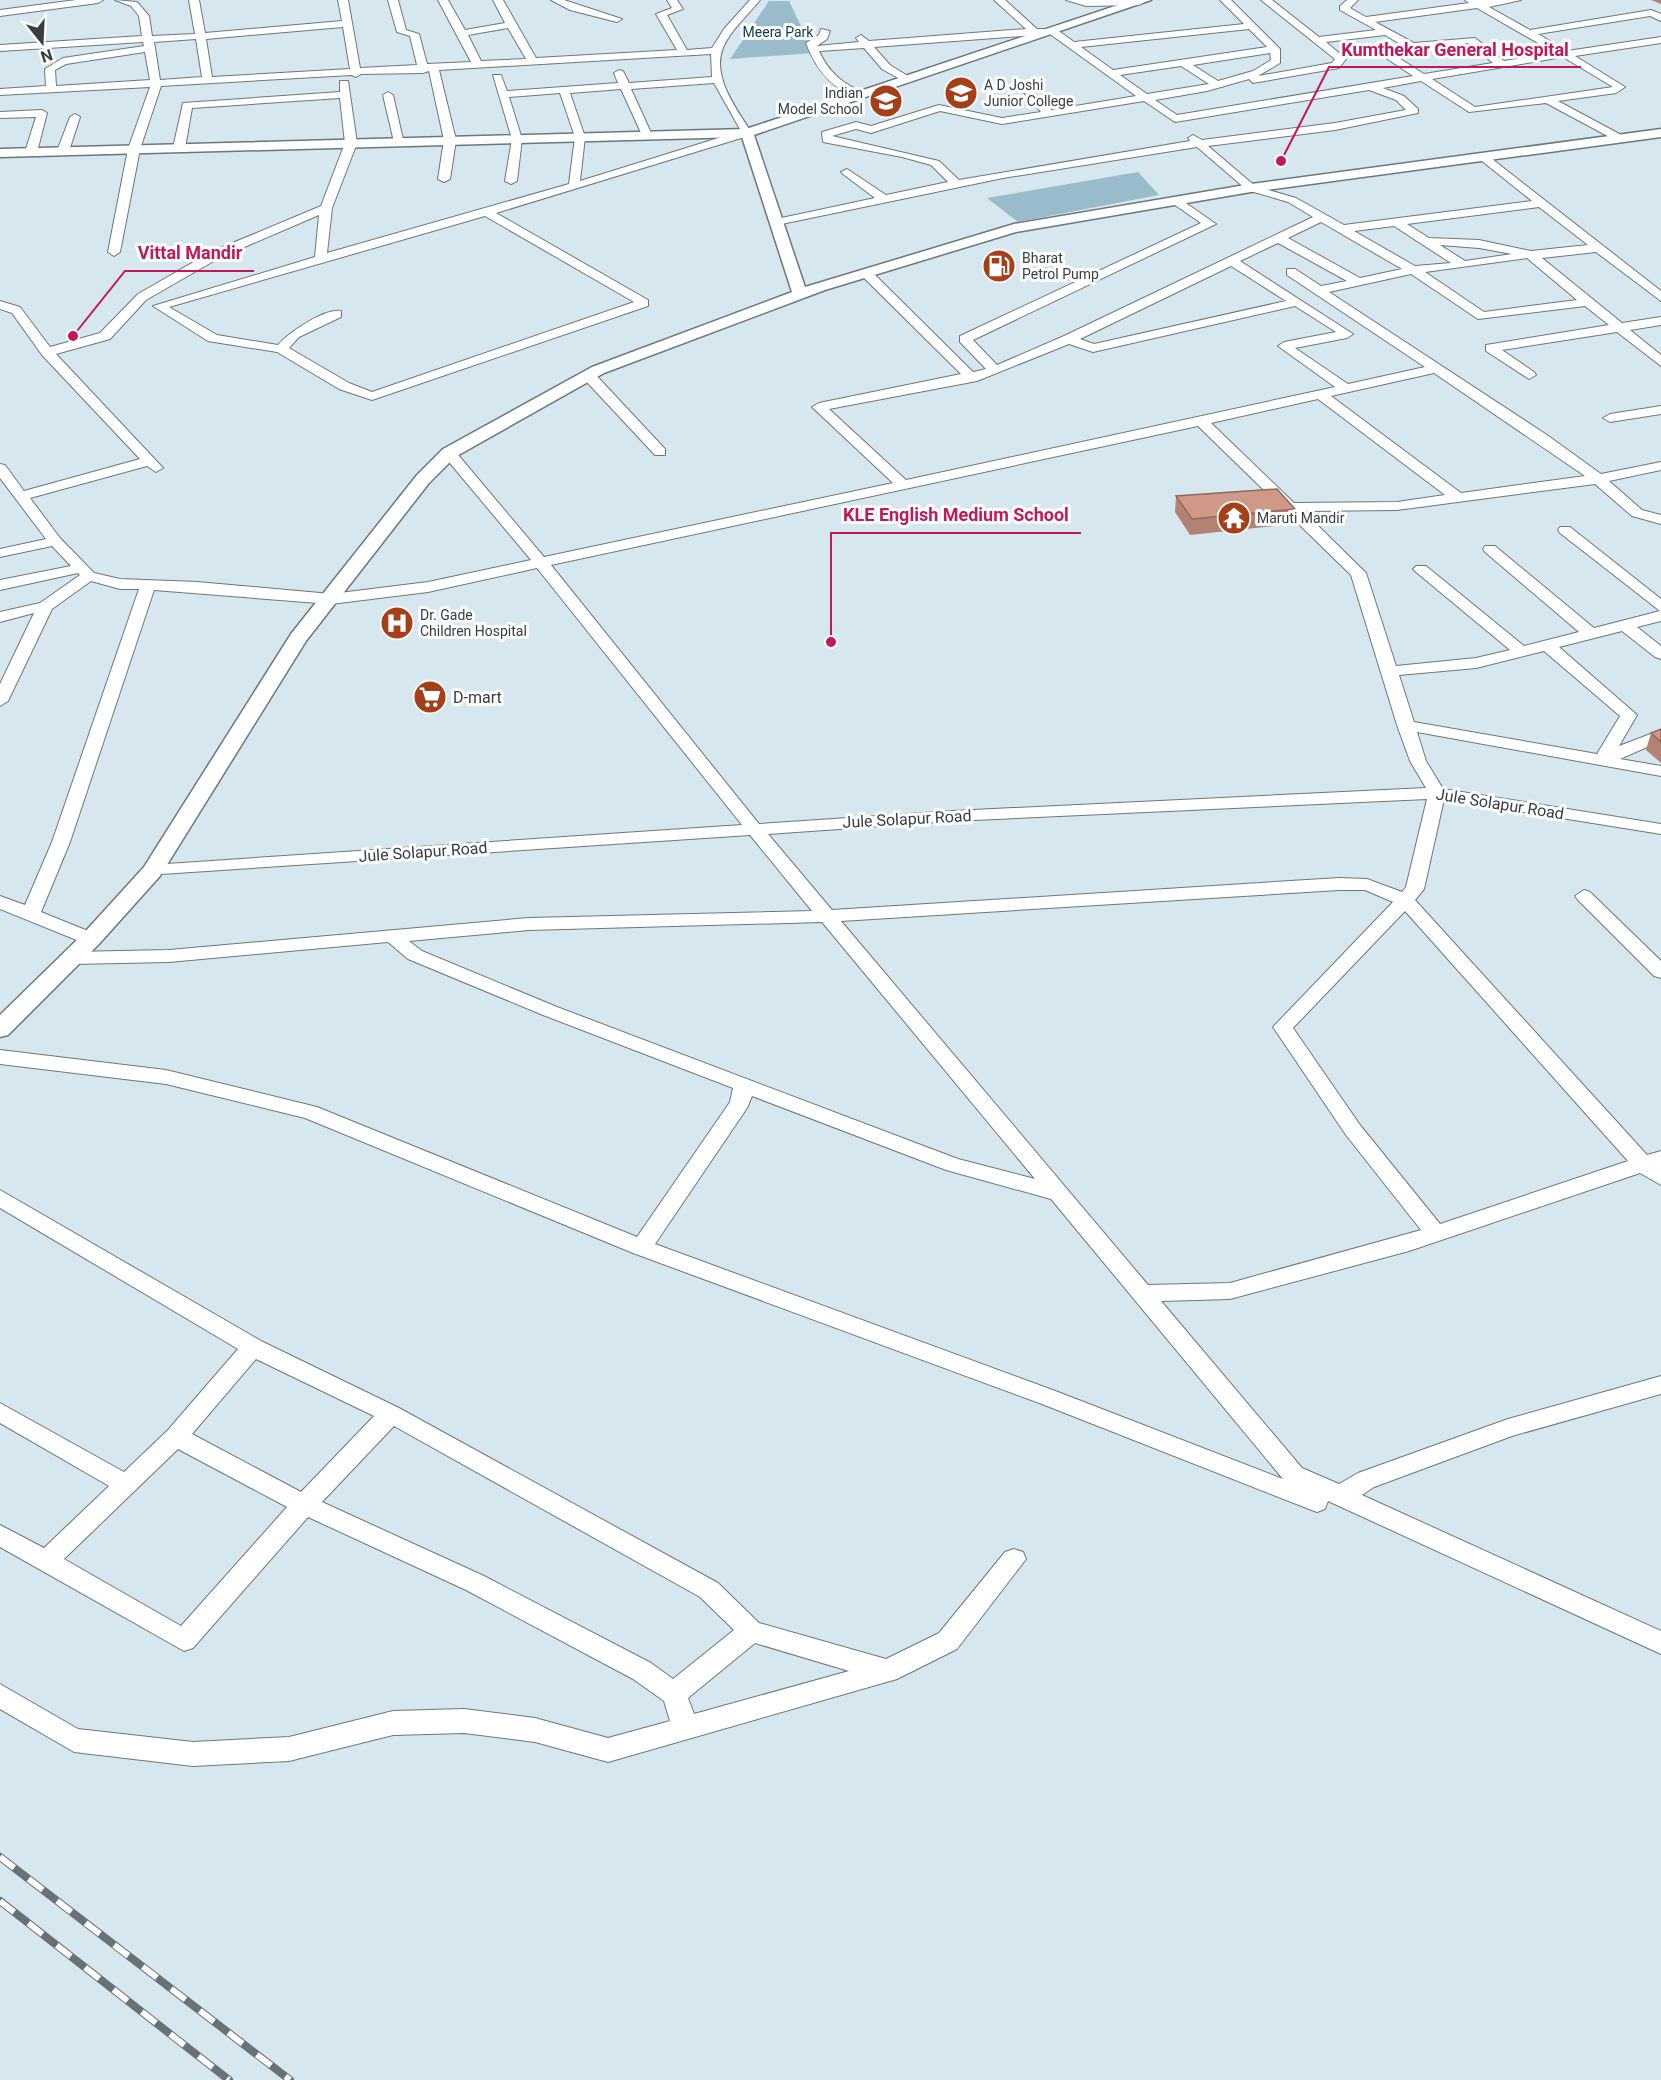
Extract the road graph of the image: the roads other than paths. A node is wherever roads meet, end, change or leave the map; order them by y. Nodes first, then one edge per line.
1 (98, 0) edge
2 (120, 0) edge
3 (194, 0) edge
4 (393, 0) edge
5 (443, 0) edge
6 (498, 0) edge
7 (556, 0) edge
8 (672, 0) edge
9 (755, 0) edge
10 (999, 0) edge
11 (1071, 0) edge
12 (1225, 0) edge
13 (1266, 0) edge
14 (1353, 0) edge
15 (1516, 0) edge
16 (346, 1) edge
17 (1142, 1) edge
18 (1474, 3) edge
19 (1635, 4) dead end
20 (0, 13) edge
21 (1656, 15) edge
22 (617, 19) dead end
23 (1364, 20) junction
24 (347, 24) junction
25 (512, 25) junction
26 (1251, 26) junction
27 (825, 31) dead end
28 (1035, 32) junction
29 (1052, 32) junction
30 (1385, 32) junction
31 (462, 33) junction
32 (1528, 33) junction
33 (201, 36) junction
34 (1317, 40) junction
35 (1661, 40) edge
36 (864, 41) junction
37 (149, 44) junction
38 (1072, 45) junction
39 (1412, 46) junction
40 (0, 48) edge
41 (813, 49) junction
42 (1275, 49) junction
43 (716, 51) junction
44 (684, 53) junction
45 (1565, 54) junction
46 (534, 63) junction
47 (1183, 63) junction
48 (1502, 64) junction
49 (478, 66) junction
50 (428, 70) junction
51 (619, 72) dead end
52 (1111, 73) junction
53 (356, 74) junction
54 (344, 75) junction
55 (497, 77) dead end
56 (1419, 77) junction
57 (719, 80) junction
58 (907, 80) junction
59 (1232, 81) junction
60 (208, 82) junction
61 (1021, 83) dead end
62 (156, 85) junction
63 (1217, 85) junction
64 (1366, 85) junction
65 (625, 86) junction
66 (51, 90) junction
67 (564, 90) junction
68 (0, 92) edge
69 (502, 94) junction
70 (344, 95) junction
71 (388, 95) dead end
72 (861, 95) junction
73 (1144, 97) junction
74 (1548, 100) junction
75 (1048, 113) junction
76 (0, 115) edge
77 (75, 117) dead end
78 (1175, 119) junction
79 (747, 133) junction
80 (1661, 133) edge
81 (646, 135) junction
82 (580, 137) junction
83 (1619, 138) junction
84 (517, 139) junction
85 (450, 140) junction
86 (400, 142) junction
87 (351, 143) junction
88 (1198, 144) junction
89 (179, 148) junction
90 (134, 149) junction
91 (63, 151) junction
92 (31, 152) junction
93 (0, 153) edge
94 (1483, 157) junction
95 (847, 172) dead end
96 (444, 178) dead end
97 (511, 182) dead end
98 (956, 183) junction
99 (574, 186) junction
100 (1251, 188) junction
101 (884, 199) junction
102 (1176, 201) junction
103 (1543, 203) junction
104 (326, 208) junction
105 (486, 212) junction
106 (1322, 217) junction
107 (776, 223) junction
108 (1397, 223) junction
109 (1344, 230) junction
110 (1277, 237) junction
111 (1426, 242) junction
112 (1599, 248) junction
113 (114, 252) dead end
114 (1531, 255) junction
115 (321, 258) junction
116 (1230, 260) junction
117 (1463, 266) junction
118 (1413, 270) junction
119 (1291, 272) dead end
120 (866, 273) junction
121 (1358, 282) junction
122 (1321, 290) junction
123 (800, 294) junction
124 (1661, 297) edge
125 (1297, 302) junction
126 (1587, 302) junction
127 (0, 305) edge
128 (337, 314) dead end
129 (1661, 321) edge
130 (1618, 327) junction
131 (1069, 339) junction
132 (282, 349) junction
133 (47, 352) junction
134 (1661, 362) edge
135 (1437, 368) junction
136 (995, 371) junction
137 (1529, 375) dead end
138 (590, 376) junction
139 (972, 378) junction
140 (1346, 388) junction
141 (1320, 394) junction
142 (1661, 410) edge
143 (1610, 418) dead end
144 (1201, 421) junction
145 (660, 452) dead end
146 (449, 453) junction
147 (1660, 466) edge
148 (0, 468) edge
149 (1598, 479) junction
150 (902, 484) junction
151 (11, 489) edge
152 (1458, 498) junction
153 (1291, 507) junction
154 (1638, 513) junction
155 (1661, 520) edge
156 (1565, 530) dead end
157 (1661, 531) edge
158 (55, 541) junction
159 (1490, 549) dead end
160 (0, 553) edge
161 (540, 561) junction
162 (1421, 569) dead end
163 (85, 572) junction
164 (0, 585) edge
165 (148, 585) junction
166 (331, 599) junction
167 (45, 606) junction
168 (1661, 607) edge
169 (1661, 616) edge
170 (0, 617) edge
171 (1626, 626) junction
172 (1591, 634) junction
173 (1547, 645) junction
174 (1522, 651) junction
175 (1661, 654) edge
176 (1388, 671) junction
177 (0, 700) edge
178 (1405, 725) junction
179 (1661, 735) edge
180 (1601, 762) junction
181 (1661, 771) edge
182 (1437, 793) junction
183 (754, 829) junction
184 (1661, 830) edge
185 (152, 871) junction
186 (1584, 896) dead end
187 (1404, 900) junction
188 (0, 902) edge
189 (30, 915) junction
190 (827, 916) junction
191 (394, 938) junction
192 (91, 939) junction
193 (72, 958) junction
194 (1661, 972) edge
195 (0, 1029) edge
196 (0, 1057) edge
197 (744, 1083) junction
198 (1651, 1160) edge
199 (1661, 1178) edge
200 (1058, 1193) junction
201 (0, 1198) edge
202 (1435, 1233) junction
203 (640, 1247) junction
204 (1142, 1293) junction
205 (253, 1347) junction
206 (1661, 1385) edge
207 (0, 1412) edge
208 (391, 1414) junction
209 (176, 1437) junction
210 (1293, 1474) junction
211 (127, 1485) junction
212 (1340, 1496) junction
213 (304, 1505) junction
214 (0, 1535) edge
215 (1014, 1559) dead end
216 (45, 1562) junction
217 (751, 1631) junction
218 (1661, 1643) edge
219 (888, 1671) junction
220 (674, 1694) junction
221 (0, 1695) edge
222 (686, 1728) junction

1 - 20 street
2 - 37 street
3 - 33 street
4 - 50 street
5 - 31 street
6 - 25 street
7 - 22 street
8 - 44 street
9 - 43 street
10 - 28 street
11 - 17 street
12 - 26 street
13 - 34 street
14 - 23 street
15 - 18 street
16 - 24 street
17 - 29 street
18 - 23 street
18 - 32 street
19 - 21 street
21 - 32 street
23 - 30 street
24 - 33 street
24 - 53 street
25 - 31 street
25 - 46 street
26 - 38 street
26 - 42 street
27 - 41 street
28 - 29 street
28 - 36 street
29 - 38 street
29 - 58 street
30 - 34 street
30 - 39 street
31 - 49 street
32 - 45 street
33 - 37 street
33 - 60 street
34 - 59 street
35 - 45 street
36 - 41 street
36 - 58 street
37 - 40 street
37 - 62 street
37 - 66 street
38 - 52 street
39 - 48 street
39 - 56 street
41 - 72 street
42 - 47 street
42 - 59 street
43 - 44 street
43 - 57 street
44 - 46 street
45 - 48 street
45 - 74 street
46 - 49 street
47 - 52 street
47 - 63 street
48 - 56 street
49 - 50 street
50 - 53 street
50 - 85 street
51 - 65 street
52 - 73 street
53 - 54 street
54 - 60 street
54 - 70 street
55 - 69 street
56 - 64 street
56 - 74 street
57 - 65 street
57 - 79 street
58 - 72 street
59 - 63 street
60 - 62 street
61 - 75 street
62 - 66 street
62 - 90 street
63 - 73 street
64 - 78 street
64 - 88 street
65 - 67 street
65 - 81 street
66 - 68 street
67 - 69 street
67 - 82 street
69 - 84 street
70 - 87 street
70 - 89 street
71 - 86 street
72 - 79 street
73 - 75 street
73 - 78 street
74 - 83 street
75 - 98 street
76 - 92 street
77 - 91 street
78 - 88 street
79 - 81 street
79 - 99 street
79 - 107 street
80 - 83 street
81 - 82 street
82 - 84 street
82 - 99 street
83 - 94 street
84 - 85 street
84 - 97 street
85 - 86 street
85 - 96 street
86 - 87 street
87 - 89 street
87 - 104 street
88 - 98 street
88 - 100 street
89 - 90 street
90 - 91 street
90 - 113 street
91 - 92 street
92 - 93 street
94 - 100 street
94 - 103 street
95 - 101 street
98 - 101 street
99 - 105 street
100 - 102 street
100 - 106 street
101 - 107 street
102 - 120 street
102 - 136 street
103 - 108 street
103 - 112 street
104 - 115 street
104 - 133 street
105 - 115 street
105 - 132 street
106 - 109 street
106 - 110 street
107 - 123 street
108 - 109 street
108 - 111 street
109 - 118 street
110 - 116 street
110 - 121 street
111 - 114 street
111 - 117 street
112 - 114 street
112 - 124 street
114 - 117 street
114 - 126 street
115 - 132 street
116 - 125 street
116 - 131 street
117 - 118 street
118 - 121 street
118 - 126 street
119 - 122 street
120 - 123 street
120 - 139 street
121 - 122 street
122 - 135 street
123 - 138 street
125 - 131 street
125 - 140 street
126 - 130 street
127 - 133 street
128 - 132 street
129 - 130 street
130 - 134 street
130 - 137 street
131 - 136 street
133 - 151 street
135 - 140 street
135 - 149 street
136 - 139 street
138 - 145 street
138 - 146 street
139 - 150 street
140 - 141 street
141 - 144 street
141 - 152 street
142 - 143 street
144 - 150 street
144 - 153 street
146 - 161 street
146 - 166 street
147 - 149 street
148 - 151 street
149 - 152 street
149 - 154 street
150 - 161 street
151 - 158 street
152 - 153 street
153 - 176 street
154 - 155 street
154 - 157 street
156 - 168 street
158 - 160 street
158 - 163 street
159 - 172 street
161 - 166 street
161 - 183 street
162 - 174 street
163 - 164 street
163 - 165 street
163 - 167 street
165 - 166 street
165 - 189 street
166 - 185 street
167 - 170 street
167 - 177 street
169 - 171 street
171 - 172 street
171 - 175 street
172 - 173 street
173 - 174 street
173 - 180 street
174 - 176 street
176 - 178 street
178 - 180 street
178 - 182 street
179 - 180 street
180 - 181 street
182 - 183 street, Jule Solapur Road
182 - 184 street, Jule Solapur Road
182 - 187 street
183 - 185 street, Jule Solapur Road
183 - 190 street
185 - 192 street
186 - 194 street
187 - 190 street
187 - 198 street
187 - 202 street
188 - 189 street
189 - 192 street
190 - 191 street
190 - 200 street
191 - 193 street
191 - 197 street
192 - 193 street
193 - 195 street
196 - 203 street
197 - 200 street
197 - 203 street
198 - 199 street
198 - 202 street
200 - 204 street
201 - 205 street
202 - 204 street
203 - 210 street
204 - 210 street
205 - 208 street
205 - 209 street
206 - 212 street
207 - 211 street
208 - 213 street
208 - 217 street
209 - 211 street
209 - 213 street
210 - 212 street
211 - 216 street
212 - 218 street
213 - 216 street
213 - 220 street
214 - 216 street
215 - 219 street
217 - 219 street
217 - 220 street
219 - 222 street
220 - 222 street
221 - 222 street

